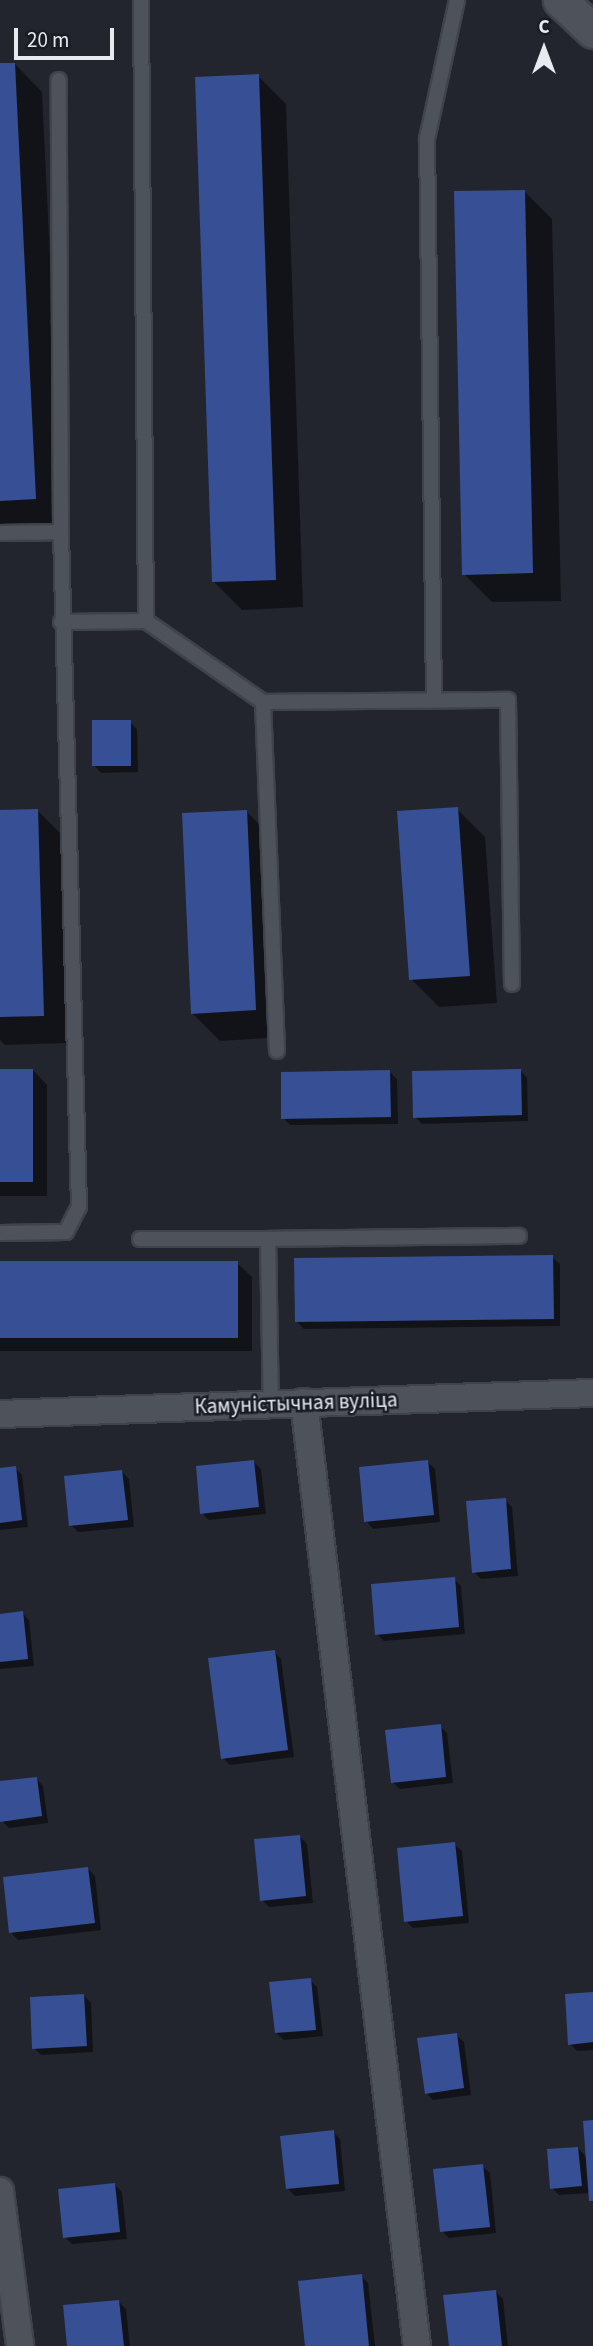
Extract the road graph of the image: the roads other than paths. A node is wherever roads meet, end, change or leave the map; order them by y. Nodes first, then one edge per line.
1 (141, 0) edge
2 (457, 0) edge
3 (560, 0) edge
4 (593, 31) edge
5 (58, 80) dead end
6 (61, 532) junction
7 (0, 533) edge
8 (146, 621) junction
9 (61, 622) junction
10 (434, 701) junction
11 (262, 702) junction
12 (512, 984) dead end
13 (277, 1051) dead end
14 (0, 1233) edge
15 (519, 1236) dead end
16 (140, 1238) dead end
17 (268, 1239) junction
18 (593, 1392) edge
19 (304, 1402) junction
20 (271, 1404) junction
21 (0, 1414) edge
22 (0, 2191) edge
23 (20, 2346) edge
24 (417, 2346) edge

1 - 8 lane
2 - 10 lane
3 - 4 street
5 - 6 lane
6 - 7 lane
6 - 9 lane
8 - 9 lane
8 - 11 lane
9 - 14 lane
10 - 11 lane
10 - 12 lane
11 - 13 lane
15 - 17 lane
16 - 17 lane
17 - 20 lane
18 - 19 street, Камуністычная вуліца
19 - 20 street, Камуністычная вуліца
19 - 24 street
20 - 21 street, Камуністычная вуліца
22 - 23 street

